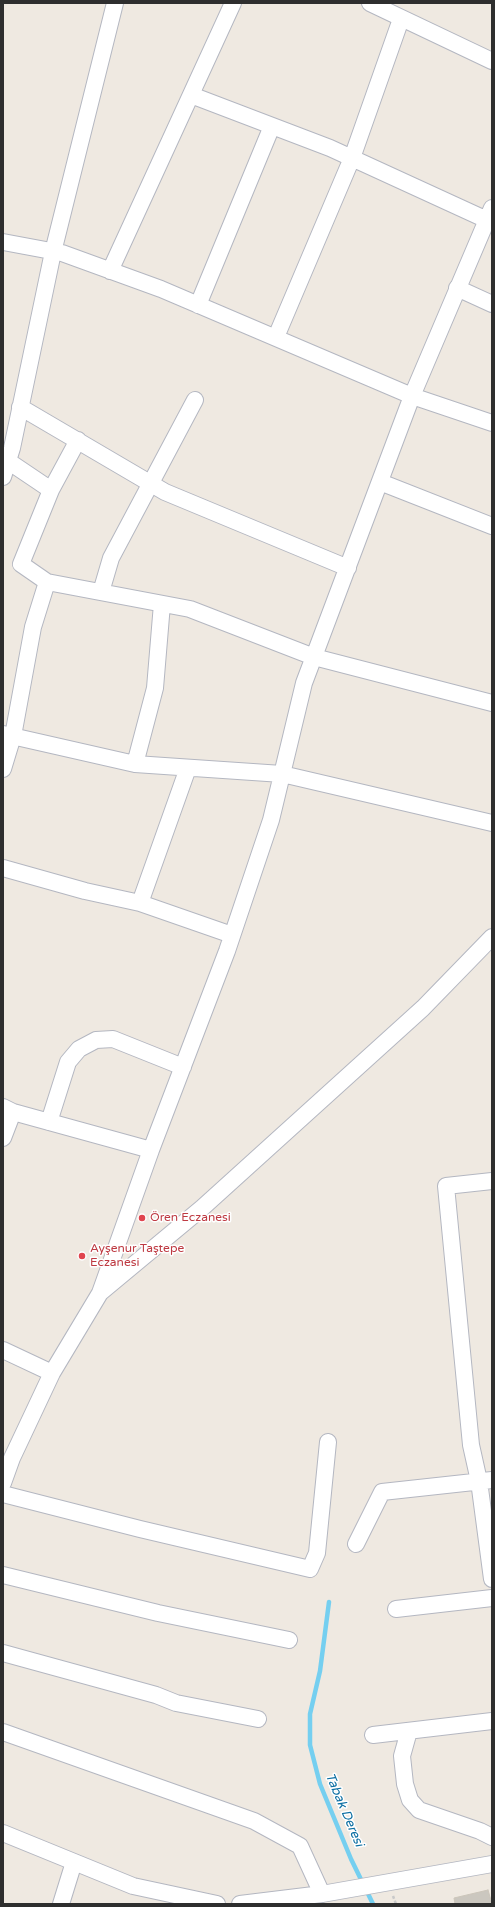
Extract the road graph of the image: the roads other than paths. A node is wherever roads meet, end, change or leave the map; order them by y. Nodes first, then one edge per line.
1 (115, 3) edge
2 (233, 3) edge
3 (370, 3) edge
4 (401, 19) junction
5 (492, 61) edge
6 (191, 95) junction
7 (272, 126) junction
8 (352, 158) junction
9 (490, 213) edge
10 (3, 242) edge
11 (53, 252) junction
12 (110, 271) junction
13 (457, 288) junction
14 (492, 304) edge
15 (198, 305) junction
16 (276, 337) junction
17 (412, 396) junction
18 (195, 400) dead end
19 (20, 407) junction
20 (492, 423) edge
21 (78, 440) junction
22 (8, 461) junction
23 (3, 477) edge
24 (380, 482) junction
25 (151, 484) junction
26 (51, 490) junction
27 (492, 526) edge
28 (348, 568) junction
29 (47, 582) junction
30 (102, 592) junction
31 (162, 604) junction
32 (314, 656) junction
33 (492, 703) edge
34 (8, 735) edge
35 (135, 764) junction
36 (188, 768) junction
37 (3, 769) edge
38 (282, 774) junction
39 (492, 823) edge
40 (3, 868) edge
41 (140, 903) junction
42 (232, 935) junction
43 (492, 937) edge
44 (183, 1067) junction
45 (8, 1110) edge
46 (49, 1122) junction
47 (3, 1138) edge
48 (151, 1150) junction
49 (492, 1181) edge
50 (100, 1293) junction
51 (3, 1350) edge
52 (52, 1373) junction
53 (328, 1442) dead end
54 (486, 1480) edge
55 (3, 1483) edge
56 (3, 1494) edge
57 (356, 1544) dead end
58 (3, 1575) edge
59 (492, 1579) edge
60 (492, 1598) edge
61 (396, 1609) dead end
62 (289, 1640) dead end
63 (3, 1653) edge
64 (258, 1719) dead end
65 (492, 1722) edge
66 (409, 1731) junction
67 (3, 1732) edge
68 (373, 1735) dead end
69 (3, 1833) edge
70 (492, 1837) edge
71 (74, 1862) junction
72 (492, 1864) edge
73 (322, 1894) junction
74 (61, 1904) edge
75 (217, 1904) edge
76 (240, 1904) edge

1 - 11 street
2 - 6 street
3 - 4 street
4 - 5 street
4 - 8 street
6 - 7 street
6 - 12 street
7 - 8 street
7 - 15 street
8 - 9 street
8 - 16 street
9 - 13 street
10 - 11 street
11 - 12 street
11 - 19 street
12 - 15 street
13 - 14 street
13 - 17 street
15 - 16 street
16 - 17 street
17 - 20 street
17 - 24 street
18 - 25 street
19 - 21 street
19 - 22 street
21 - 25 street
21 - 26 street
22 - 23 street
22 - 26 street
24 - 27 street
24 - 28 street
25 - 28 street
25 - 30 street
26 - 29 street
28 - 32 street
29 - 30 street
29 - 34 street
30 - 31 street
31 - 32 street
31 - 35 street
32 - 33 street
32 - 38 street
34 - 35 street
34 - 37 street
35 - 36 street
36 - 38 street
36 - 41 street
38 - 39 street
38 - 42 street
40 - 41 street
41 - 42 street
42 - 44 street
43 - 50 street
44 - 46 street
44 - 48 street
45 - 46 street
45 - 47 street
46 - 48 street
48 - 50 street
49 - 54 street
50 - 52 street
51 - 52 street
52 - 55 street
53 - 56 street
54 - 57 street
54 - 59 street
58 - 62 street
60 - 61 street
63 - 64 street
65 - 66 street
66 - 68 street
66 - 70 street
67 - 73 street
69 - 71 street
71 - 74 street
71 - 75 street
72 - 73 street
73 - 76 street

